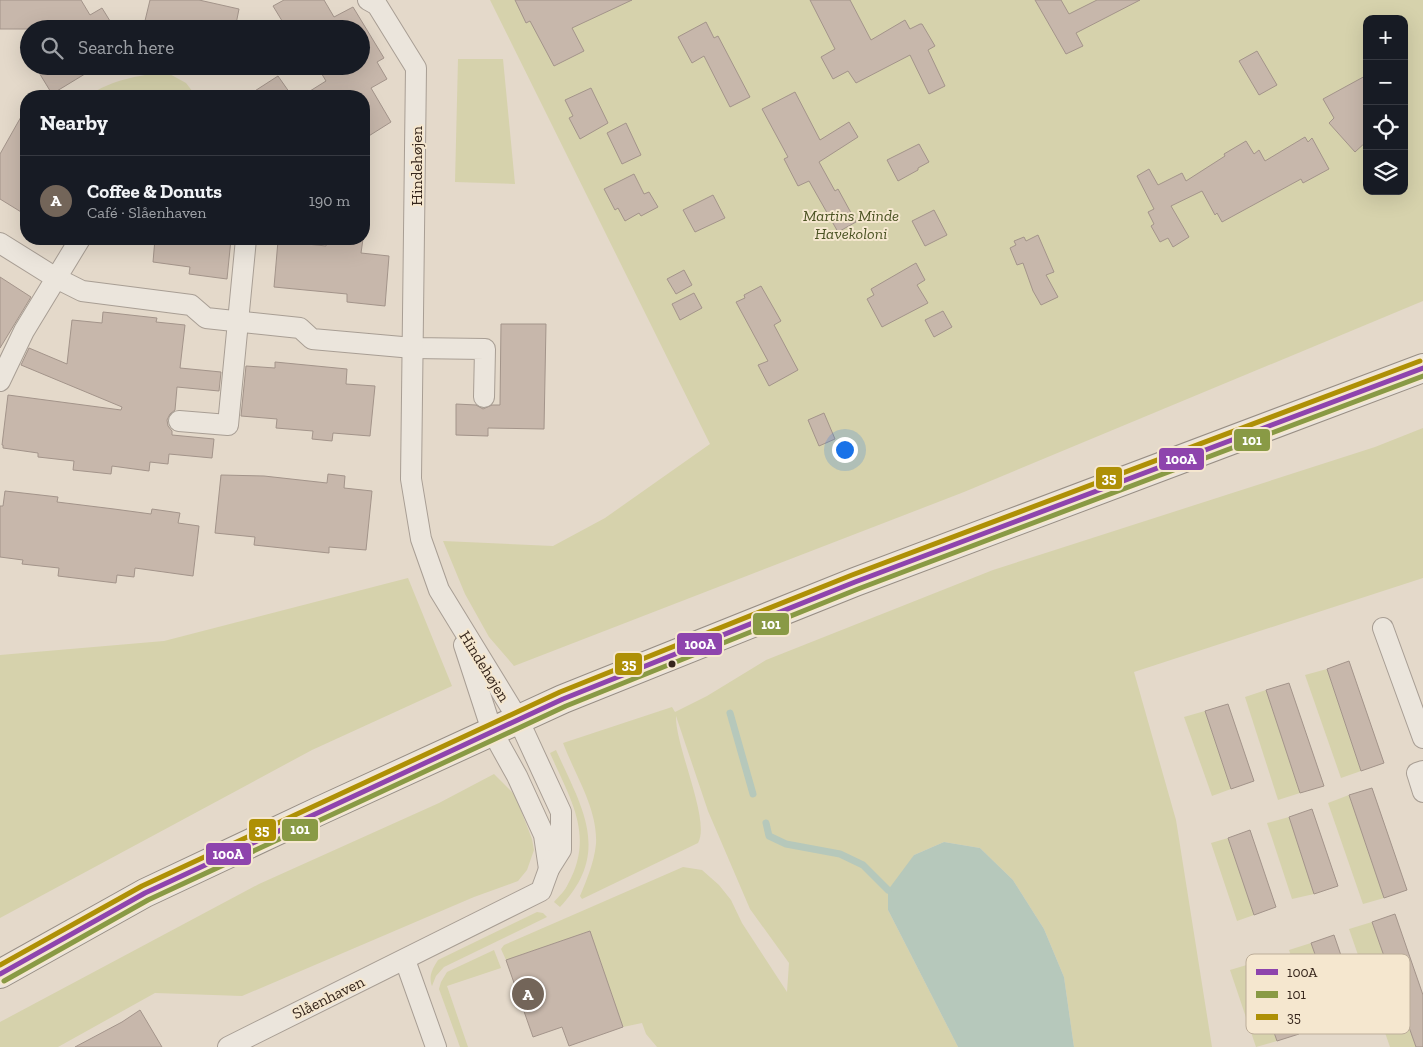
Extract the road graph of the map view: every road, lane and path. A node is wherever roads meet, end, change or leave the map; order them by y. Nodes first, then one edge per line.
1 (368, 0) edge
2 (0, 243) edge
3 (76, 245) edge
4 (245, 245) edge
5 (56, 278) junction
6 (239, 321) junction
7 (414, 348) junction
8 (1423, 368) edge
9 (0, 381) edge
10 (484, 396) dead end
11 (180, 421) dead end
12 (453, 612) junction
13 (1383, 628) dead end
14 (518, 719) junction
15 (492, 731) junction
16 (1423, 738) edge
17 (1423, 771) edge
18 (1423, 792) edge
19 (549, 869) junction
20 (404, 960) junction
21 (0, 974) edge
22 (253, 1041) edge
23 (228, 1047) edge
24 (436, 1047) edge

1 - 7 street, Hindehøjen
2 - 5 street
3 - 5 street
4 - 6 street
5 - 6 street
5 - 9 street
6 - 7 street
6 - 11 street
7 - 10 street
7 - 12 street, Hindehøjen
8 - 14 main road
12 - 14 street, Hindehøjen
12 - 15 street, Hindehøjen
13 - 16 street
14 - 15 main road
14 - 19 street, Slåenhaven
15 - 19 street, Slåenhaven
15 - 21 main road
17 - 18 street
19 - 20 street, Slåenhaven
20 - 22 street, Slåenhaven
20 - 24 street
22 - 23 street, Slåenhaven

